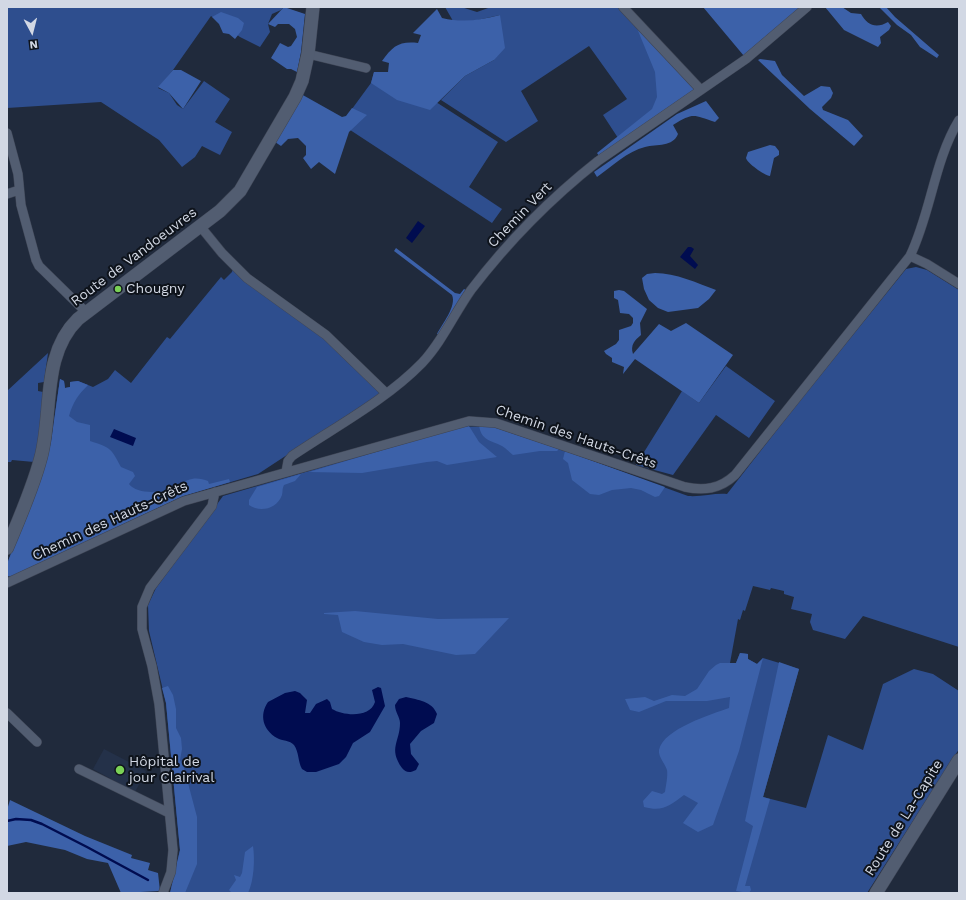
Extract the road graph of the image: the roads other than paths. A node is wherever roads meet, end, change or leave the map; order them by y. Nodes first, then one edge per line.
1 (313, 7) edge
2 (623, 7) edge
3 (807, 7) edge
4 (308, 54) junction
5 (366, 68) dead end
6 (701, 90) junction
7 (959, 120) edge
8 (7, 133) edge
9 (19, 190) junction
10 (7, 194) edge
11 (200, 226) junction
12 (910, 256) junction
13 (959, 284) edge
14 (87, 313) junction
15 (386, 393) junction
16 (286, 472) junction
17 (215, 492) junction
18 (7, 548) edge
19 (7, 583) edge
20 (7, 713) edge
21 (37, 742) dead end
22 (959, 760) edge
23 (79, 769) dead end
24 (169, 813) junction
25 (163, 893) edge
26 (876, 893) edge

1 - 4 main road, Route de Vandoeuvres
2 - 6 street
3 - 6 street, Chemin Vert
4 - 5 street
4 - 11 main road, Route de Vandoeuvres
6 - 15 street, Chemin Vert
7 - 12 street, Chemin des Hauts-Crêts
8 - 9 street
9 - 10 street
9 - 14 street
11 - 14 main road, Route de Vandoeuvres
11 - 15 street
12 - 13 street
12 - 16 street, Chemin des Hauts-Crêts
14 - 18 main road, Route de Vandoeuvres
15 - 16 street, Chemin Vert
16 - 17 street, Chemin des Hauts-Crêts
17 - 19 street, Chemin des Hauts-Crêts
17 - 24 street
20 - 21 street
22 - 26 main road, Route de La-Capite
23 - 24 street
24 - 25 street

